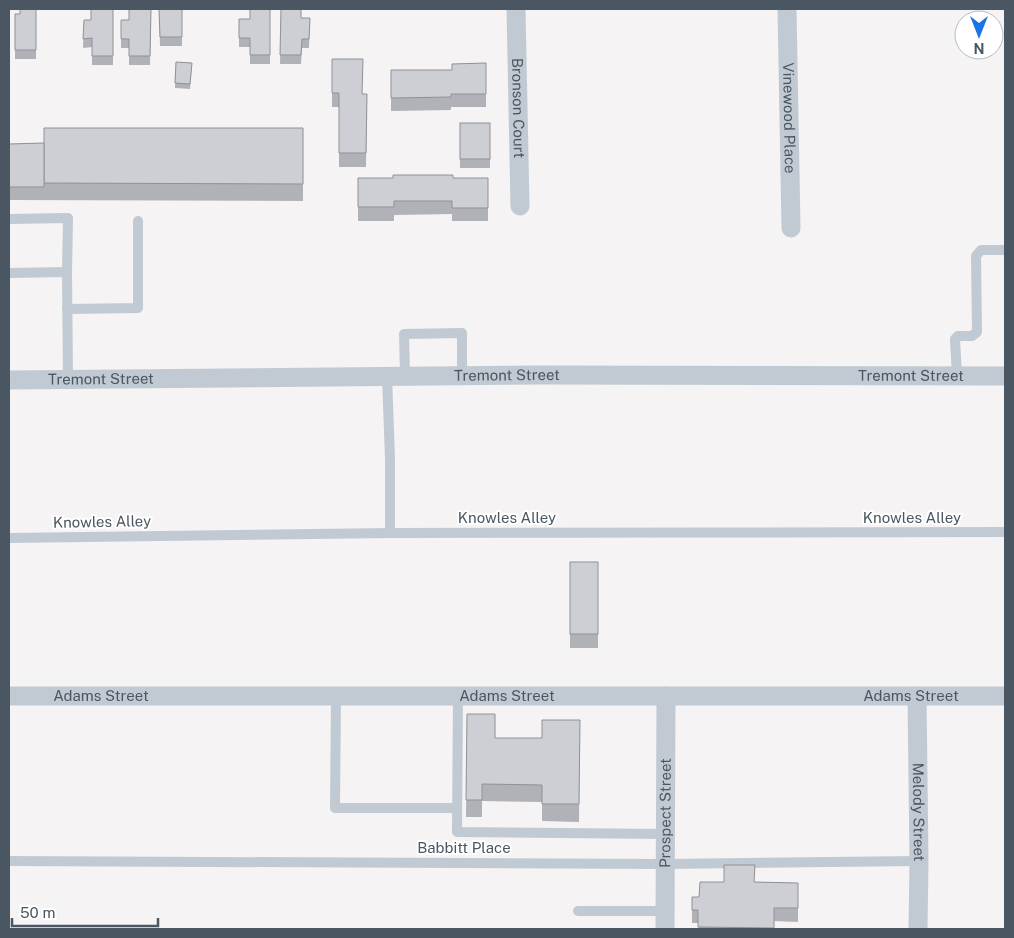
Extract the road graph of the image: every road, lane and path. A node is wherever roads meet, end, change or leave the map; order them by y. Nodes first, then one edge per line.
1 (516, 9) edge
2 (787, 9) edge
3 (520, 206) dead end
4 (9, 219) edge
5 (138, 221) dead end
6 (791, 228) dead end
7 (1005, 250) edge
8 (67, 272) junction
9 (9, 273) edge
10 (67, 309) junction
11 (396, 376) junction
12 (462, 376) junction
13 (957, 376) junction
14 (1005, 376) edge
15 (68, 378) junction
16 (9, 380) edge
17 (1005, 532) edge
18 (390, 533) junction
19 (9, 538) edge
20 (9, 696) edge
21 (336, 696) junction
22 (458, 696) junction
23 (666, 696) junction
24 (917, 696) junction
25 (1005, 696) edge
26 (457, 808) junction
27 (666, 834) junction
28 (9, 861) edge
29 (918, 861) junction
30 (666, 864) junction
31 (578, 911) dead end
32 (665, 920) edge
33 (918, 929) edge

1 - 3 street, Bronson Court
2 - 6 street, Vinewood Place
4 - 8 lane
5 - 10 lane
7 - 13 lane
8 - 9 lane
8 - 10 lane
10 - 15 lane
11 - 12 street, Tremont Street
11 - 12 lane
11 - 15 street, Tremont Street
11 - 18 lane
12 - 13 street, Tremont Street
13 - 14 street, Tremont Street
15 - 16 street, Tremont Street
17 - 18 lane, Knowles Alley
18 - 19 lane, Knowles Alley
20 - 21 street, Adams Street
21 - 22 street, Adams Street
21 - 26 lane
22 - 23 street, Adams Street
22 - 26 lane
23 - 24 street, Adams Street
23 - 27 street, Prospect Street
24 - 25 street, Adams Street
24 - 29 street, Melody Street
26 - 27 lane
27 - 30 street, Prospect Street
28 - 30 lane, Babbitt Place
29 - 30 lane, Babbitt Place
29 - 33 street, Melody Street
30 - 32 street, Prospect Street
31 - 32 lane

